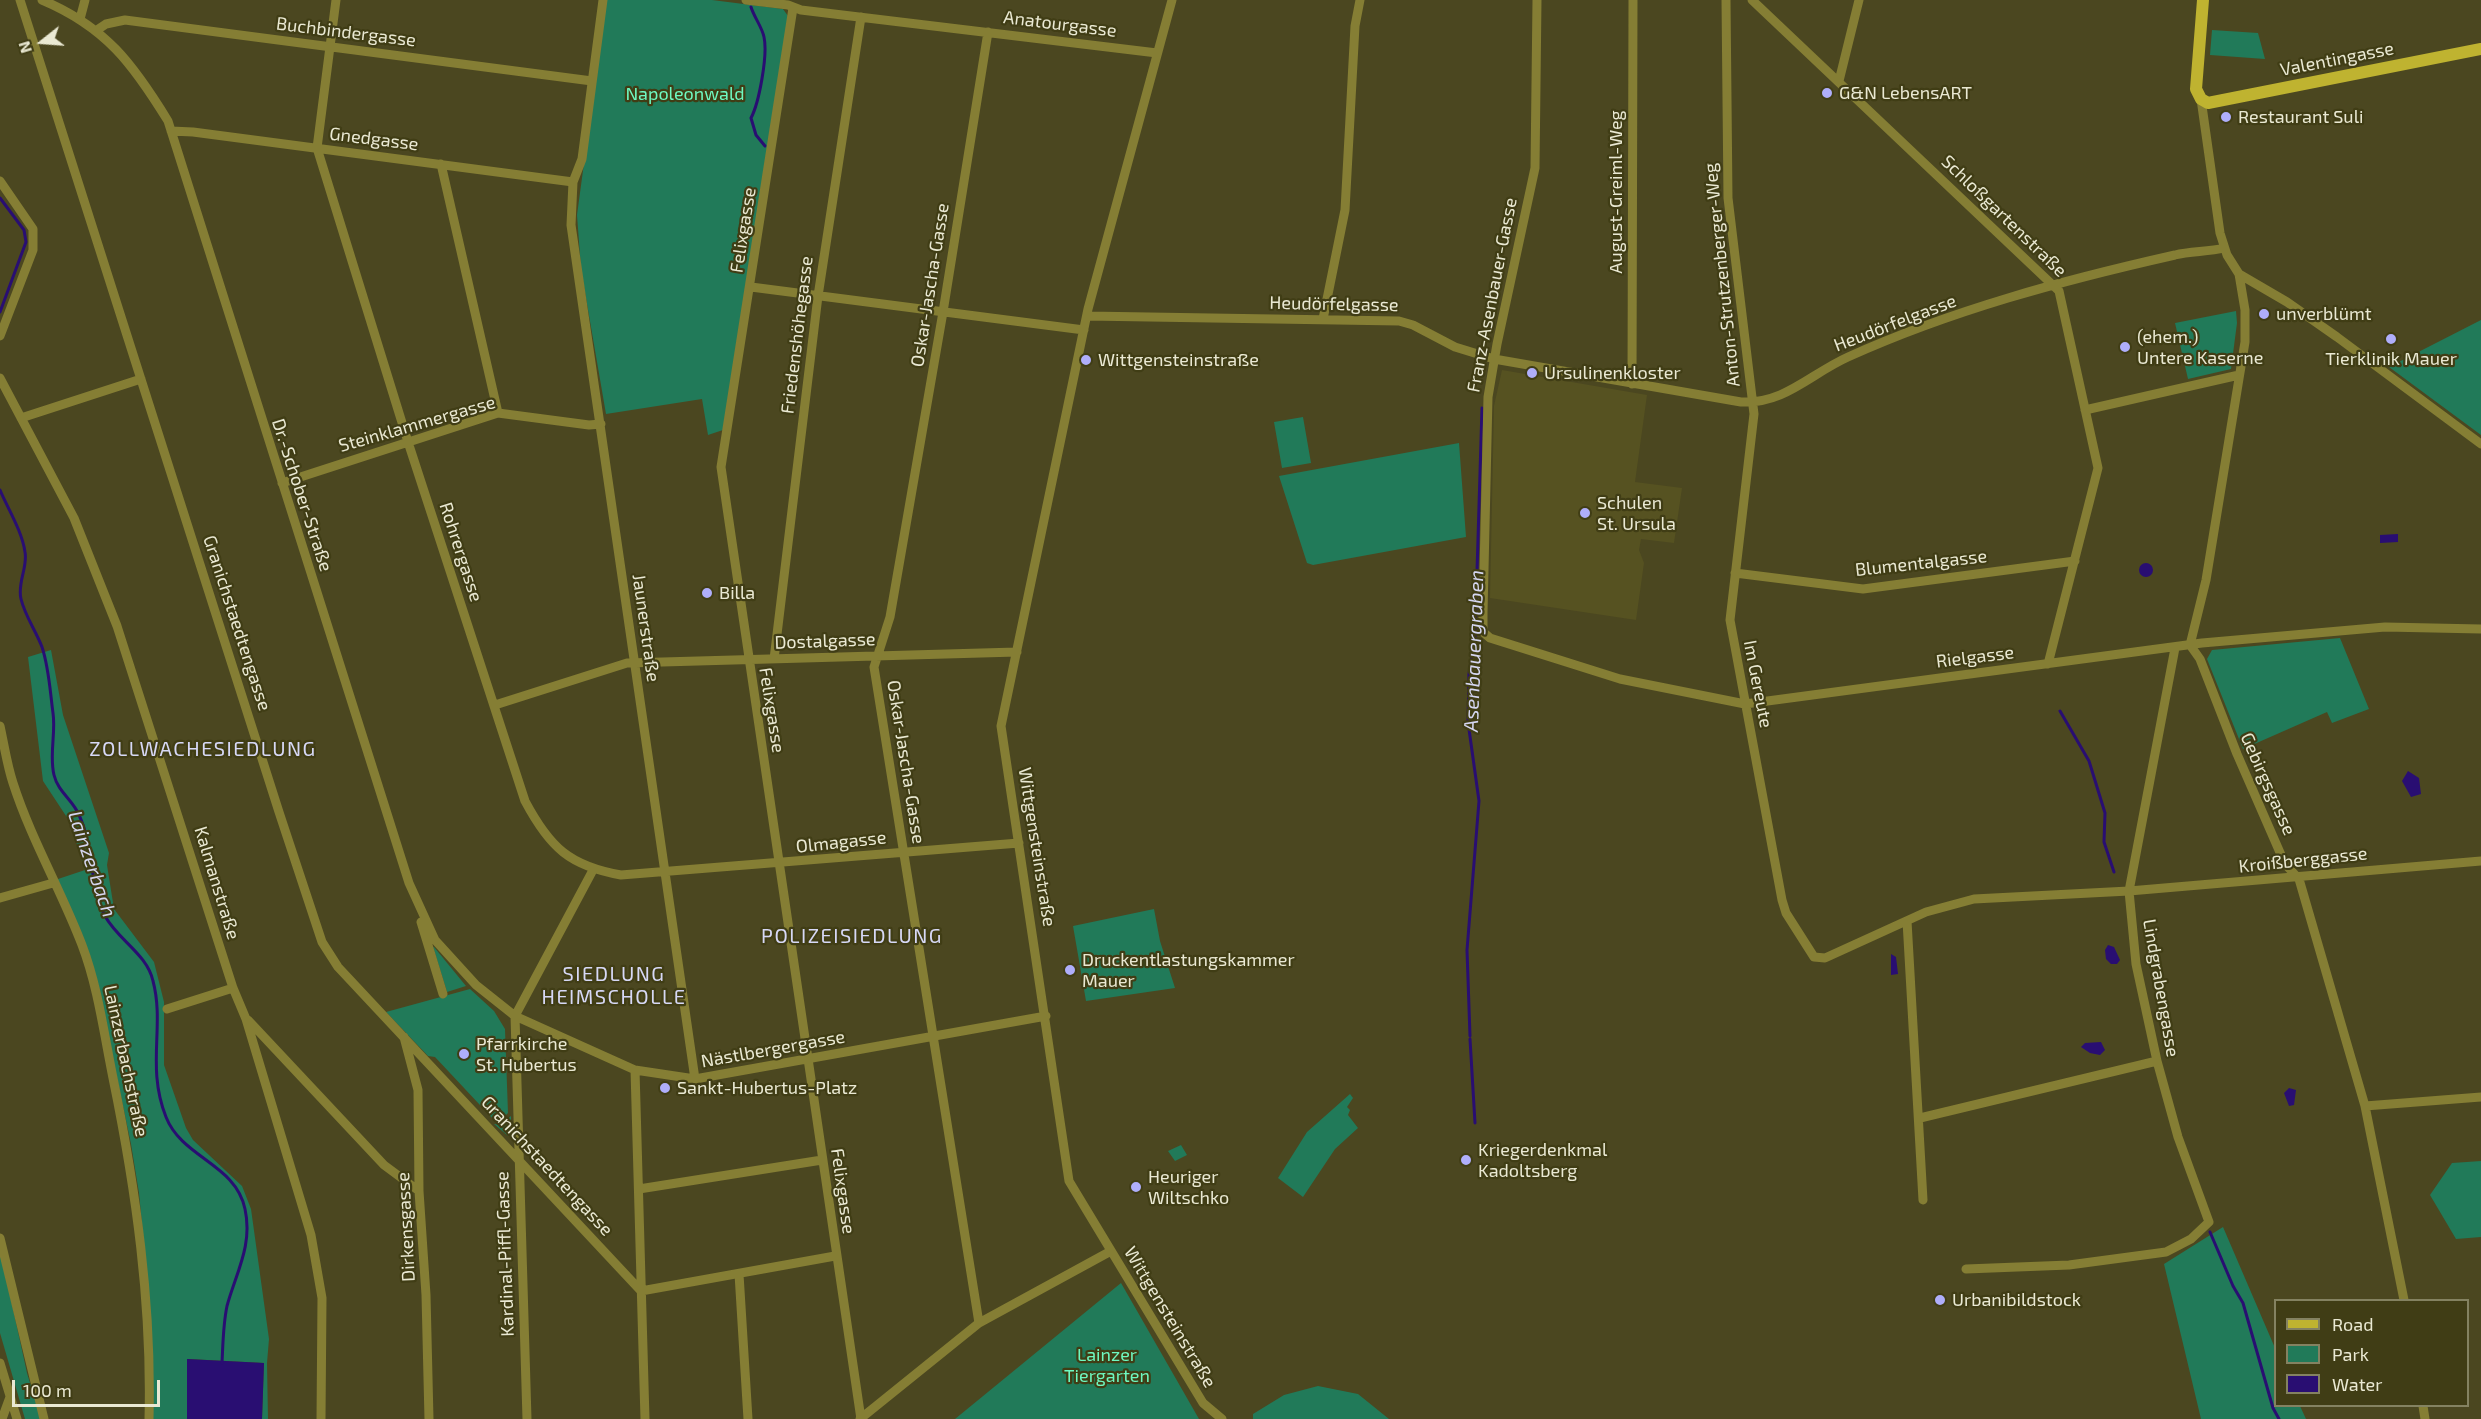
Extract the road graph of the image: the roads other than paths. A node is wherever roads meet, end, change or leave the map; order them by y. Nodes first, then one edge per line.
1 (20, 0) edge
2 (42, 0) edge
3 (85, 0) edge
4 (336, 0) edge
5 (603, 0) edge
6 (746, 0) edge
7 (1172, 0) edge
8 (1360, 0) edge
9 (1537, 0) edge
10 (1633, 0) edge
11 (1726, 0) edge
12 (1752, 0) edge
13 (1858, 0) edge
14 (2203, 0) edge
15 (793, 8) junction
16 (861, 17) junction
17 (80, 18) junction
18 (97, 30) junction
19 (988, 32) junction
20 (330, 46) junction
21 (2481, 49) edge
22 (1157, 52) junction
23 (592, 81) junction
24 (1839, 81) junction
25 (2201, 99) junction
26 (171, 131) junction
27 (317, 148) junction
28 (441, 164) junction
29 (0, 182) edge
30 (573, 182) junction
31 (2224, 248) junction
32 (2240, 274) junction
33 (2052, 285) junction
34 (751, 287) junction
35 (818, 296) junction
36 (943, 312) junction
37 (1087, 316) junction
38 (1323, 320) junction
39 (1084, 330) junction
40 (0, 336) edge
41 (1494, 359) junction
42 (2239, 375) junction
43 (0, 378) edge
44 (141, 379) junction
45 (1632, 384) junction
46 (1752, 403) junction
47 (2085, 410) junction
48 (498, 413) junction
49 (21, 418) junction
50 (601, 424) junction
51 (408, 442) junction
52 (2481, 444) edge
53 (282, 483) junction
54 (2075, 561) junction
55 (1735, 573) junction
56 (2481, 629) edge
57 (1483, 632) joint
58 (2190, 645) junction
59 (2175, 648) junction
60 (1017, 652) junction
61 (877, 656) junction
62 (774, 659) junction
63 (748, 661) junction
64 (634, 663) junction
65 (2048, 664) junction
66 (1745, 704) junction
67 (495, 705) junction
68 (0, 726) edge
69 (1019, 843) junction
70 (904, 852) junction
71 (2481, 861) edge
72 (780, 864) junction
73 (593, 870) junction
74 (665, 874) junction
75 (2299, 879) junction
76 (53, 883) junction
77 (409, 883) junction
78 (2129, 891) junction
79 (0, 898) edge
80 (1906, 921) junction
81 (1818, 959) joint
82 (233, 988) junction
83 (443, 994) dead end
84 (167, 1009) dead end
85 (515, 1016) junction
86 (1046, 1016) junction
87 (246, 1019) junction
88 (403, 1035) junction
89 (932, 1038) junction
90 (807, 1061) junction
91 (2157, 1061) junction
92 (635, 1070) junction
93 (695, 1079) junction
94 (2481, 1096) edge
95 (2365, 1106) junction
96 (1920, 1118) junction
97 (519, 1160) junction
98 (822, 1160) junction
99 (639, 1189) junction
100 (419, 1191) junction
101 (1923, 1200) dead end
102 (0, 1238) edge
103 (1111, 1251) junction
104 (835, 1256) junction
105 (1966, 1269) dead end
106 (739, 1274) junction
107 (641, 1291) junction
108 (2404, 1299) edge
109 (979, 1323) junction
110 (0, 1363) edge
111 (10, 1397) junction
112 (2, 1419) edge
113 (17, 1419) edge
114 (44, 1419) edge
115 (149, 1419) edge
116 (321, 1419) edge
117 (429, 1419) edge
118 (526, 1419) edge
119 (645, 1419) edge
120 (748, 1419) edge
121 (860, 1419) edge
122 (1222, 1419) edge

1 - 44 street, Granichstaedtengasse
2 - 17 street, Dr.-Schober-Straße
3 - 17 street
4 - 20 street
5 - 23 street, Jaunerstraße
6 - 15 street, Anatourgasse
7 - 22 street, Wittgensteinstraße
8 - 38 street
9 - 41 street, Franz-Asenbauer-Gasse
10 - 45 street, August-Greiml-Weg
11 - 46 street, Anton-Strutzenberger-Weg
12 - 24 street, Schloßgartenstraße
13 - 24 street
14 - 25 main road
15 - 16 street, Anatourgasse
15 - 34 street, Felixgasse
16 - 19 street, Anatourgasse
16 - 35 street, Friedenshöhegasse
17 - 18 street, Dr.-Schober-Straße
18 - 20 street, Buchbindergasse
18 - 26 street, Dr.-Schober-Straße
19 - 22 street, Anatourgasse
19 - 36 street, Oskar-Jascha-Gasse
20 - 23 street, Buchbindergasse
20 - 27 street
21 - 25 main road, Valentingasse
22 - 37 street, Wittgensteinstraße
23 - 30 street, Jaunerstraße
24 - 33 street, Schloßgartenstraße
25 - 31 street
26 - 27 street, Gnedgasse
26 - 53 street, Dr.-Schober-Straße
27 - 28 street, Gnedgasse
27 - 51 street, Rohrergasse
28 - 30 street, Gnedgasse
28 - 48 street
29 - 40 street
30 - 50 street, Jaunerstraße
31 - 32 street
31 - 33 street, Heudörfelgasse
32 - 42 street
32 - 52 street
33 - 46 street, Heudörfelgasse
33 - 47 street, Schloßgartenstraße
34 - 35 street
34 - 63 street, Felixgasse
35 - 36 street
35 - 62 street, Friedenshöhegasse
36 - 39 street
36 - 61 street, Oskar-Jascha-Gasse
37 - 38 street, Heudörfelgasse
37 - 39 street, Wittgensteinstraße
38 - 41 street, Heudörfelgasse
39 - 60 street, Wittgensteinstraße
41 - 45 street, Heudörfelgasse
41 - 57 street, Franz-Asenbauer-Gasse
42 - 47 street
42 - 58 street
43 - 49 street, Kalmanstraße
44 - 49 street
44 - 88 street, Granichstaedtengasse
45 - 46 street, Heudörfelgasse
46 - 55 street, Im Gereute
47 - 54 street, Schloßgartenstraße
48 - 50 street, Steinklammergasse
48 - 51 street, Steinklammergasse
49 - 82 street, Kalmanstraße
50 - 64 street, Jaunerstraße
51 - 53 street, Steinklammergasse
51 - 67 street, Rohrergasse
53 - 77 street, Dr.-Schober-Straße
54 - 55 street, Blumentalgasse
54 - 65 street, Schloßgartenstraße
55 - 66 street, Im Gereute
56 - 58 street, Rielgasse
57 - 66 street, Rielgasse
58 - 59 street, Rielgasse
58 - 75 street, Gebirgsgasse
59 - 65 street, Rielgasse
59 - 78 street, Lindgrabengasse
60 - 61 street, Dostalgasse
60 - 69 street, Wittgensteinstraße
61 - 62 street, Dostalgasse
61 - 70 street, Oskar-Jascha-Gasse
62 - 63 street, Dostalgasse
63 - 64 street, Dostalgasse
63 - 72 street, Felixgasse
64 - 67 street, Dostalgasse
64 - 74 street, Jaunerstraße
65 - 66 street, Rielgasse
66 - 81 street, Im Gereute
67 - 73 street, Rohrergasse
68 - 76 street, Lainzerbachstraße
69 - 70 street, Olmagasse
69 - 86 street, Wittgensteinstraße
70 - 72 street, Olmagasse
70 - 89 street, Oskar-Jascha-Gasse
71 - 75 street, Kroißberggasse
72 - 74 street, Olmagasse
72 - 90 street, Felixgasse
73 - 74 street, Rohrergasse
73 - 85 street
74 - 93 street, Jaunerstraße
75 - 78 street, Kroißberggasse
75 - 95 street, Gebirgsgasse
76 - 79 street
76 - 115 street, Lainzerbachstraße
77 - 83 street
77 - 85 street, Dr.-Schober-Straße
78 - 80 street, Kroißberggasse
78 - 91 street, Lindgrabengasse
80 - 81 street, Kroißberggasse
80 - 96 street
82 - 84 street
82 - 87 street, Kalmanstraße
85 - 92 street, Nästlbergergasse
85 - 97 street, Kardinal-Piffl-Gasse
86 - 89 street, Nästlbergergasse
86 - 103 street, Wittgensteinstraße
87 - 100 street
87 - 116 street, Kalmanstraße
88 - 97 street, Granichstaedtengasse
88 - 100 street, Dirkensgasse
89 - 90 street, Nästlbergergasse
89 - 109 street, Oskar-Jascha-Gasse
90 - 93 street, Nästlbergergasse
90 - 98 street, Felixgasse
91 - 96 street
91 - 105 street, Lindgrabengasse
92 - 93 street, Nästlbergergasse
92 - 99 street
94 - 95 street
95 - 108 street, Gebirgsgasse
96 - 101 street
97 - 107 street, Granichstaedtengasse
97 - 118 street, Kardinal-Piffl-Gasse
98 - 99 street
98 - 104 street, Felixgasse
99 - 107 street
100 - 117 street, Dirkensgasse
102 - 114 street
103 - 109 street
103 - 122 street, Wittgensteinstraße
104 - 106 street
104 - 121 street, Felixgasse
106 - 107 street
106 - 120 street
107 - 119 street
109 - 121 street
110 - 111 street
111 - 112 street
111 - 113 street

